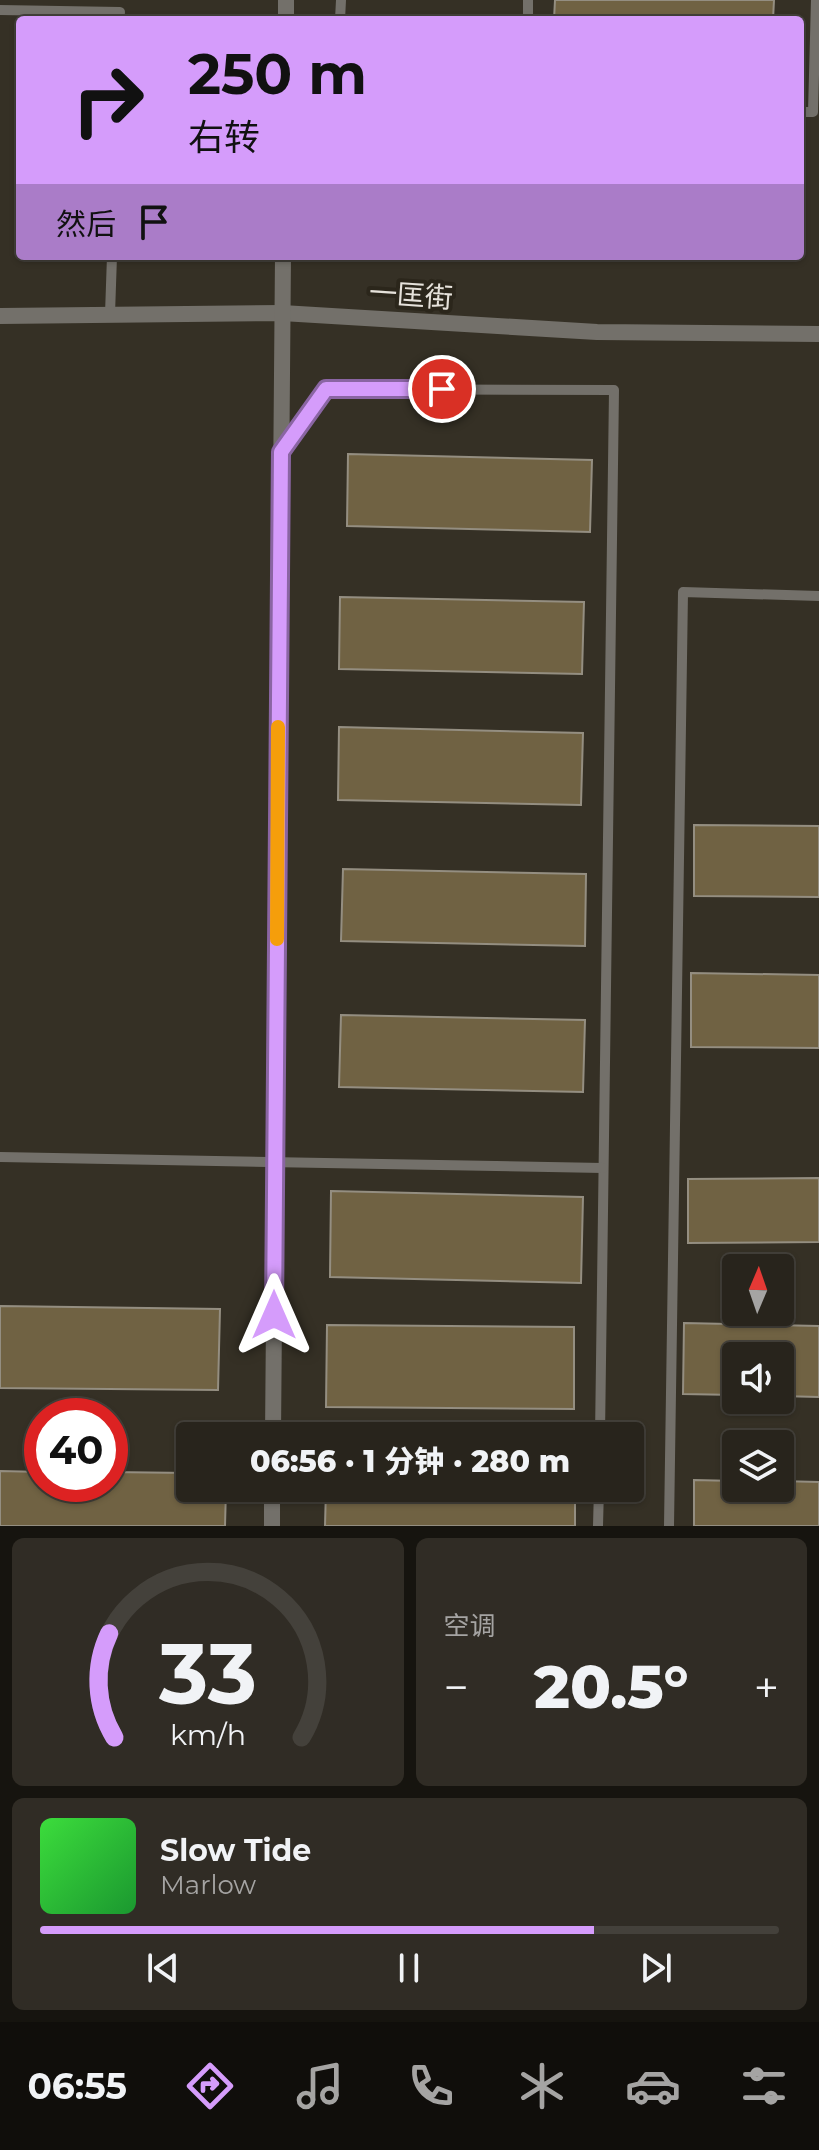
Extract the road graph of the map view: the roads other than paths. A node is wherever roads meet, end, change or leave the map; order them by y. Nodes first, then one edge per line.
1 (816, 0) edge
2 (0, 10) edge
3 (120, 16) edge
4 (816, 112) edge
5 (112, 260) edge
6 (283, 260) edge
7 (282, 313) junction
8 (110, 314) junction
9 (0, 316) edge
10 (819, 334) edge
11 (281, 452) junction
12 (819, 596) edge
13 (0, 1157) edge
14 (275, 1163) junction
15 (603, 1168) junction
16 (273, 1422) edge
17 (600, 1422) edge
18 (272, 1502) edge
19 (599, 1502) edge
20 (272, 1526) edge
21 (598, 1526) edge
22 (669, 1526) edge

1 - 4 lane
2 - 3 lane
5 - 8 lane
6 - 7 street
7 - 8 street, 一匡街
7 - 10 street, 一匡街
7 - 11 street
8 - 9 street, 一匡街
11 - 14 street
11 - 15 lane
12 - 22 lane
13 - 14 lane
14 - 15 lane
14 - 16 street
15 - 17 lane
18 - 20 street
19 - 21 lane

